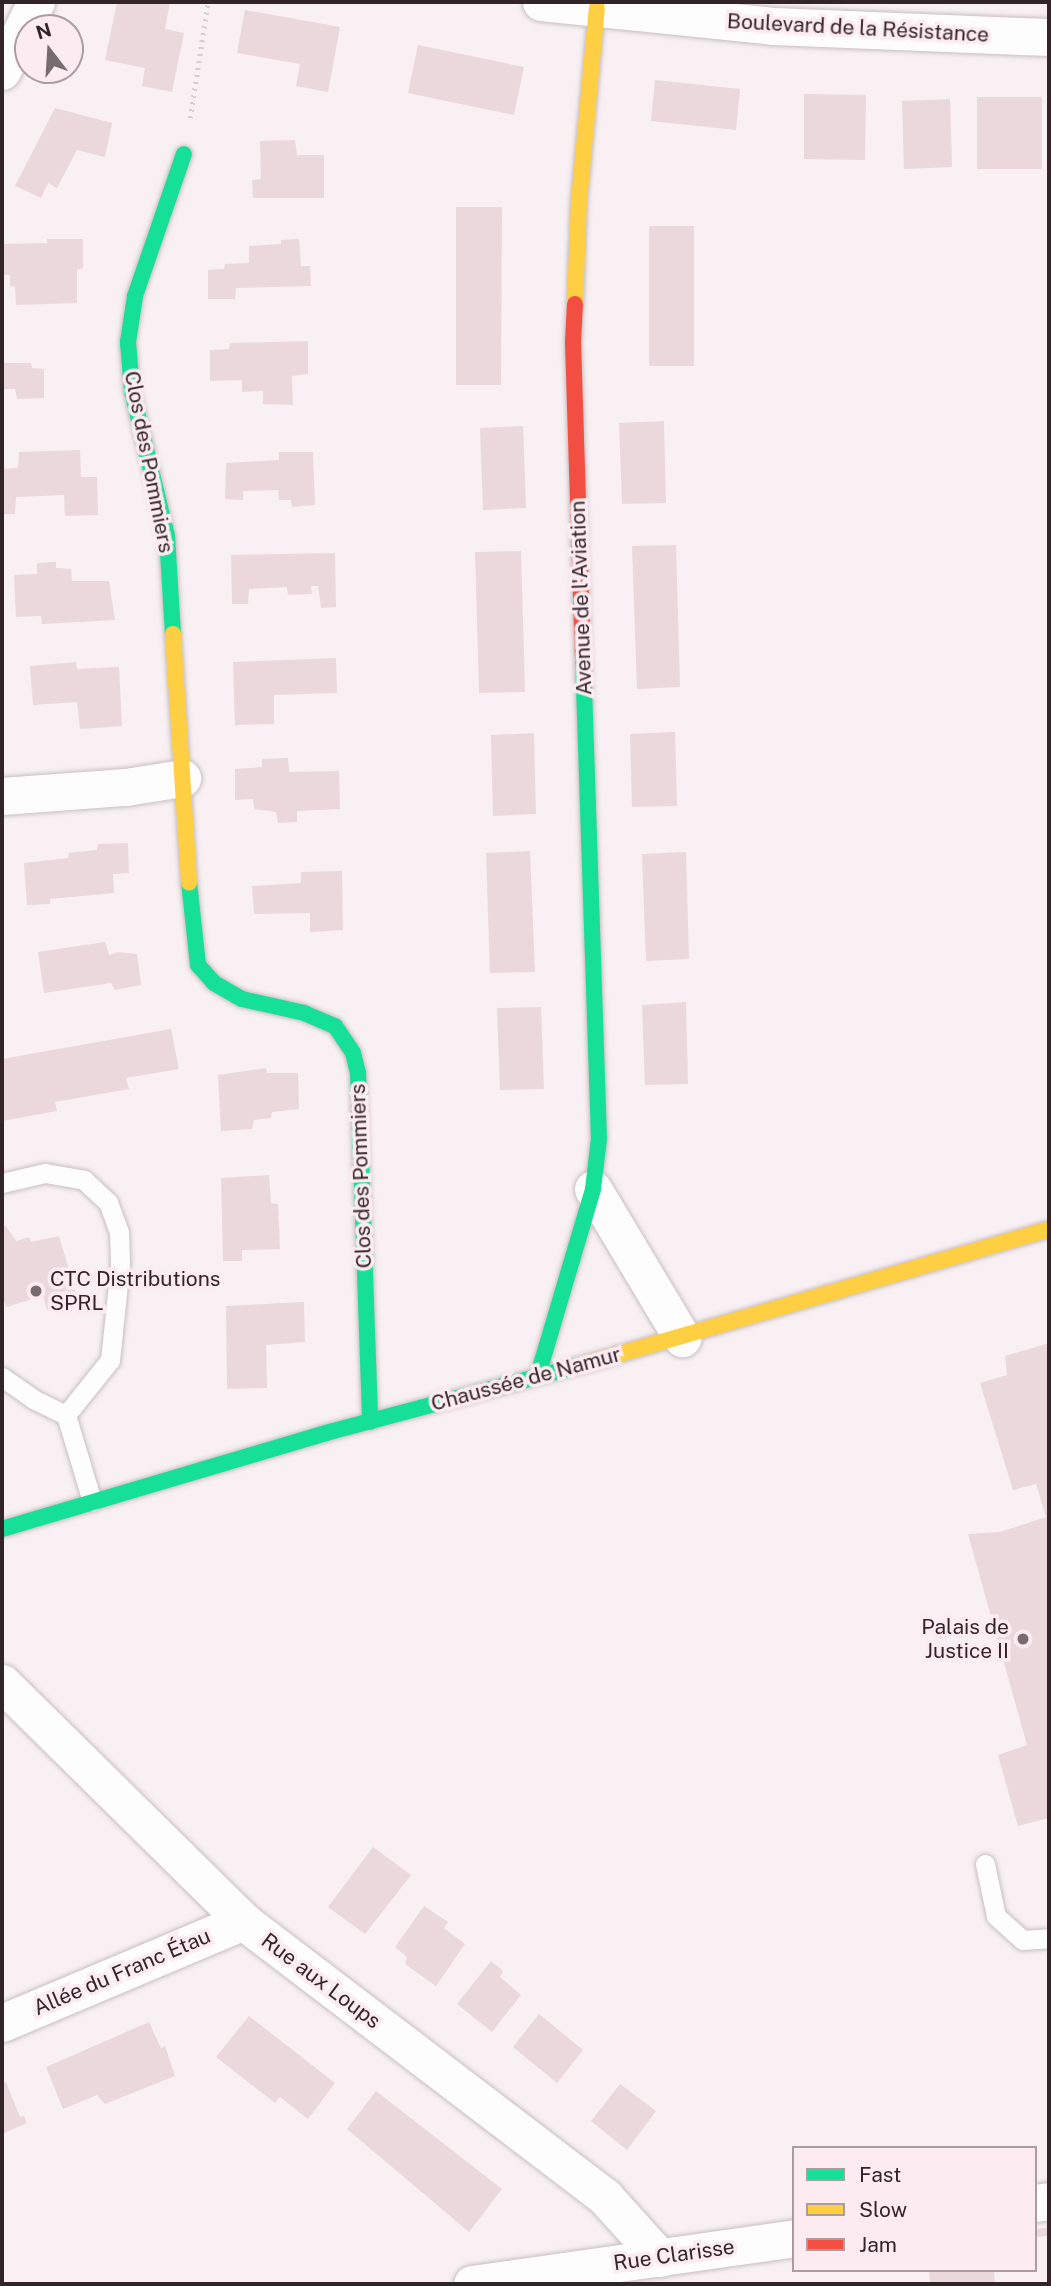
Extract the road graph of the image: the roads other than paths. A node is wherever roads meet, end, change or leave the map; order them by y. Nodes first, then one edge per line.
1 (36, 2) edge
2 (550, 3) edge
3 (638, 7) edge
4 (597, 8) junction
5 (1049, 37) edge
6 (2, 71) edge
7 (184, 154) road end
8 (182, 778) junction
9 (2, 796) edge
10 (2, 1183) edge
11 (593, 1189) junction
12 (1049, 1229) edge
13 (682, 1338) junction
14 (538, 1375) junction
15 (2, 1377) edge
16 (66, 1415) junction
17 (370, 1422) junction
18 (92, 1501) junction
19 (2, 1529) edge
20 (2, 1683) edge
21 (985, 1864) dead end
22 (243, 1921) junction
23 (1049, 1938) edge
24 (2, 2022) edge
25 (792, 2238) edge
26 (660, 2258) junction
27 (472, 2284) edge

1 - 6 street
2 - 4 street, Boulevard de la Résistance
3 - 4 street, Boulevard de la Résistance
3 - 5 street, Boulevard de la Résistance
4 - 11 street, Avenue de l'Aviation
7 - 8 street, Clos des Pommiers
8 - 9 street
8 - 17 street, Clos des Pommiers
10 - 16 lane
11 - 13 street
11 - 14 street, Avenue de l'Aviation
12 - 13 street, Chaussée de Namur
13 - 14 street, Chaussée de Namur
14 - 17 street, Chaussée de Namur
15 - 16 lane
16 - 18 lane
17 - 18 street, Chaussée de Namur
18 - 19 street, Chaussée de Namur
20 - 22 street, Rue aux Loups
21 - 23 lane
22 - 24 street, Allée du Franc Étau
22 - 26 street, Rue aux Loups
25 - 26 street, Rue Clarisse
26 - 27 street, Rue Clarisse

